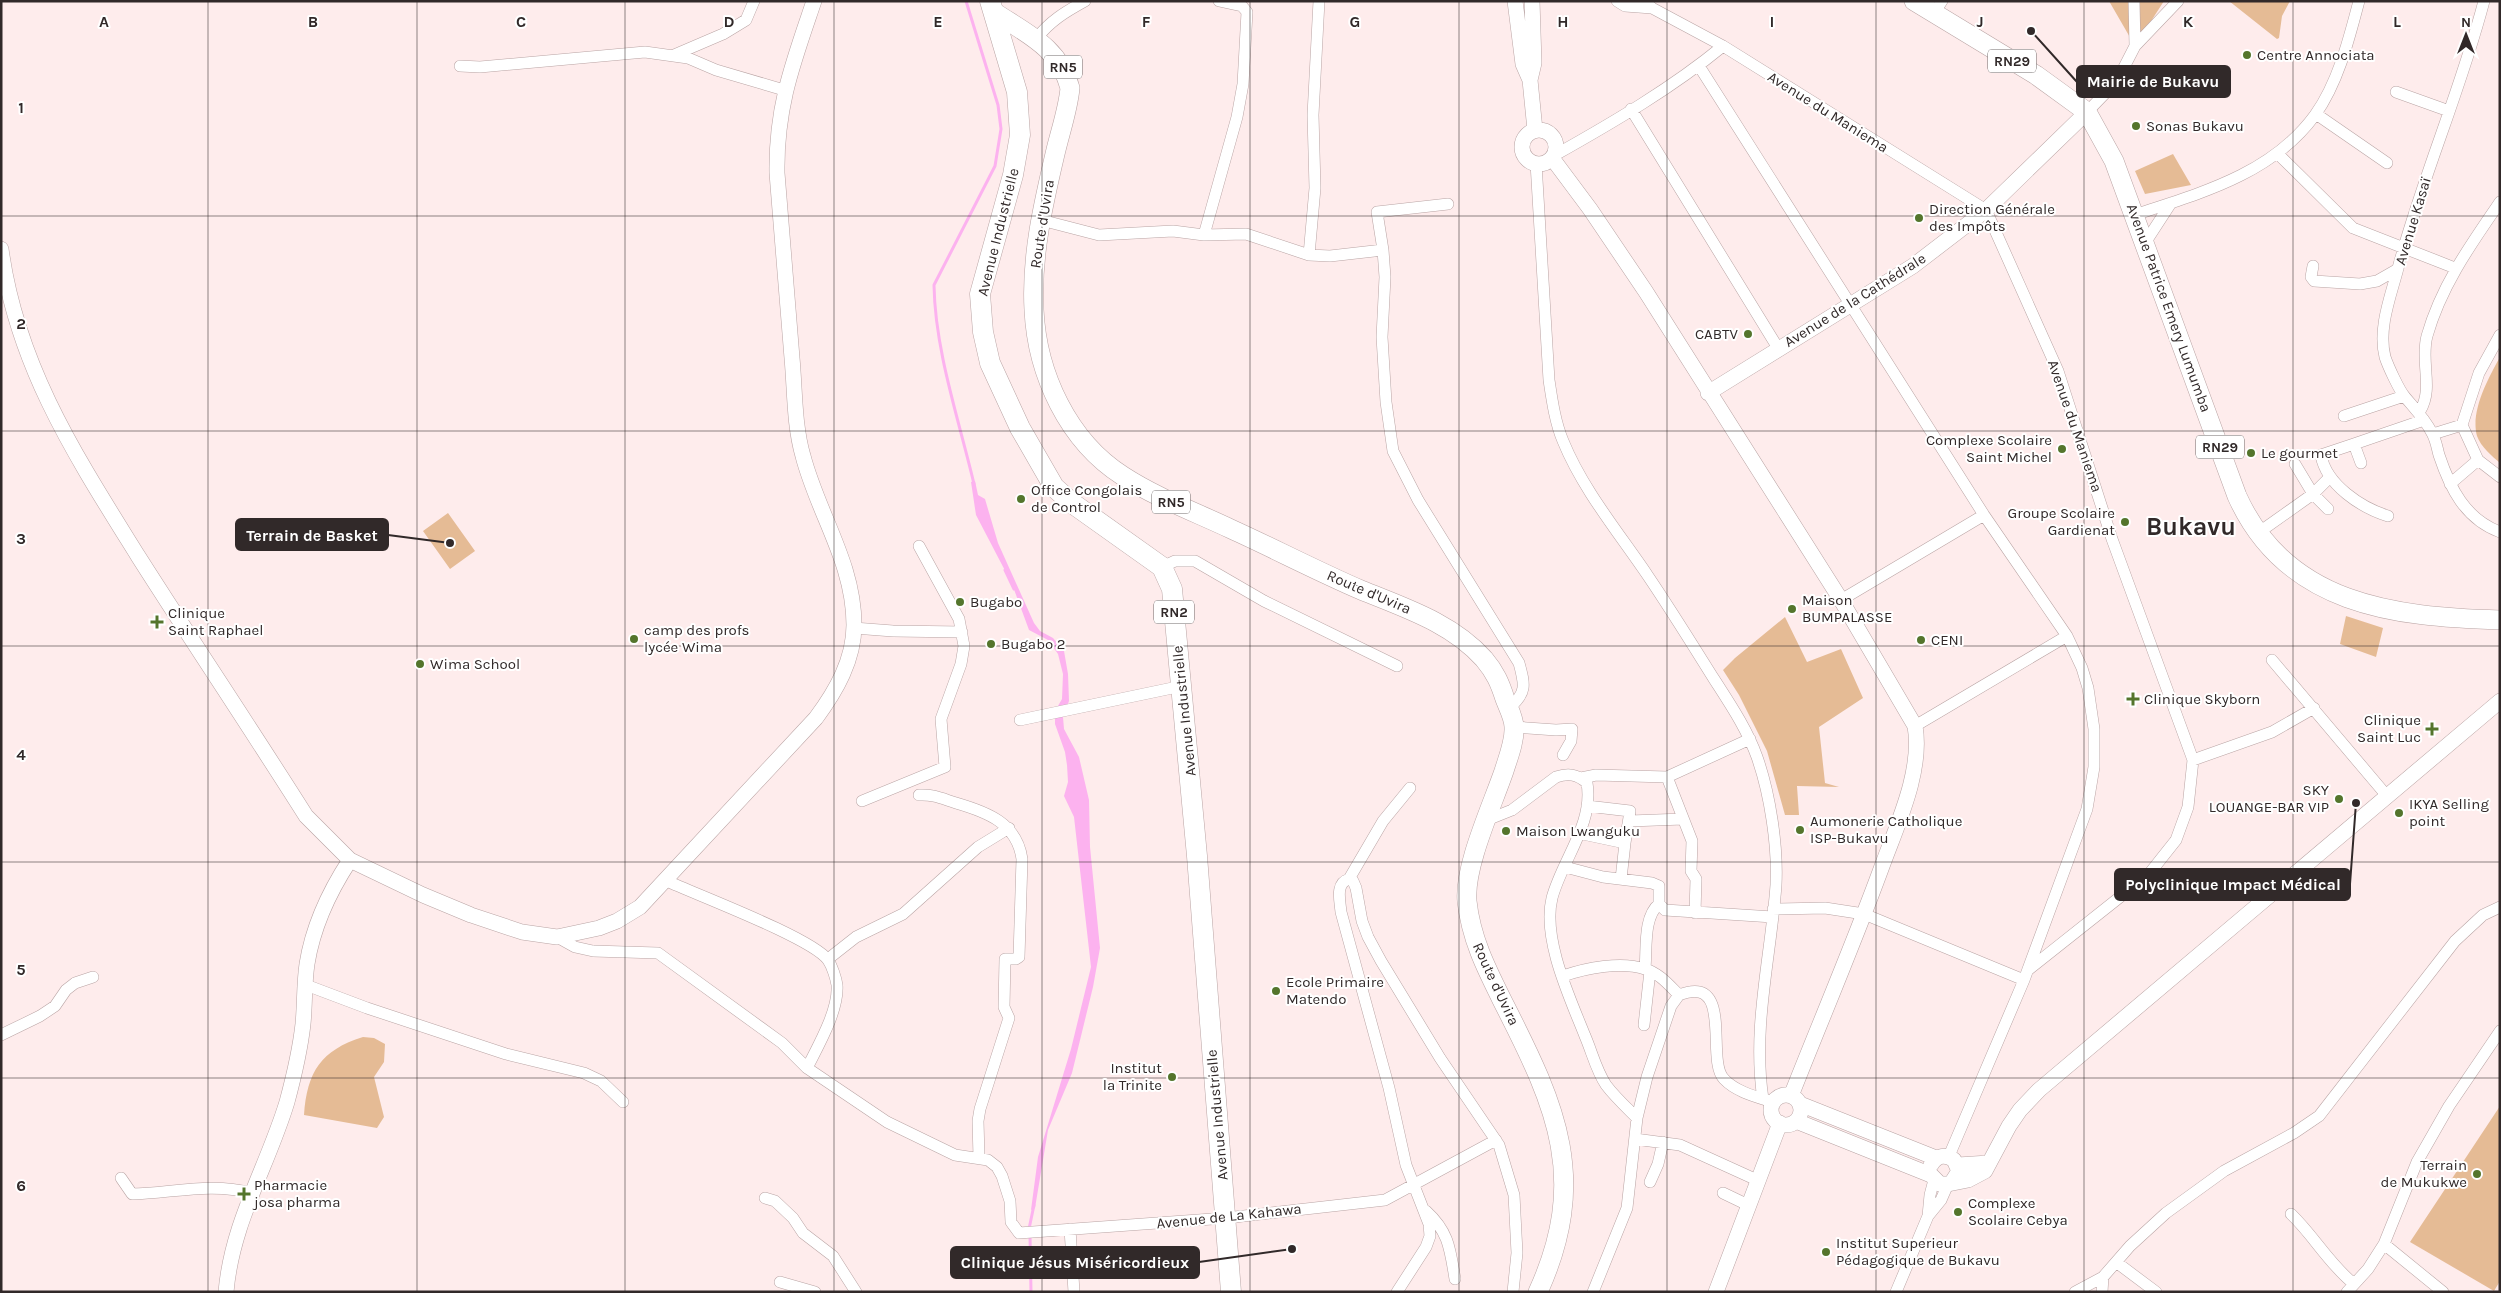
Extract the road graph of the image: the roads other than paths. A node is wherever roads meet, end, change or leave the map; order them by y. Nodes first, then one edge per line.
1 (754, 1) edge
2 (814, 1) edge
3 (1085, 1) edge
4 (1219, 1) edge
5 (1320, 1) edge
6 (1515, 1) edge
7 (1532, 1) edge
8 (1617, 1) edge
9 (1914, 1) edge
10 (2134, 1) edge
11 (2178, 1) edge
12 (2359, 1) edge
13 (2484, 1) edge
14 (1648, 5) edge
15 (992, 7) edge
16 (1938, 7) edge
17 (1036, 39) junction
18 (1723, 46) junction
19 (2135, 46) junction
20 (674, 55) junction
21 (460, 66) dead end
22 (1699, 66) junction
23 (1530, 80) junction
24 (784, 90) junction
25 (2396, 92) dead end
26 (1631, 109) junction
27 (2448, 111) junction
28 (2087, 112) junction
29 (2316, 114) junction
30 (1535, 130) junction
31 (2278, 154) junction
32 (1553, 157) junction
33 (1536, 163) junction
34 (2387, 163) dead end
35 (2500, 202) edge
36 (2171, 203) junction
37 (1448, 204) dead end
38 (1986, 210) junction
39 (2134, 215) junction
40 (1040, 220) junction
41 (1204, 235) junction
42 (2145, 243) junction
43 (2403, 246) junction
44 (1, 249) edge
45 (1383, 250) junction
46 (1309, 255) junction
47 (2313, 266) dead end
48 (2455, 268) junction
49 (2398, 269) junction
50 (1852, 304) junction
51 (2500, 335) edge
52 (1778, 348) junction
53 (1708, 393) junction
54 (2404, 396) junction
55 (2344, 416) dead end
56 (2422, 416) junction
57 (2462, 425) junction
58 (2433, 434) junction
59 (2354, 444) junction
60 (2478, 460) junction
61 (2361, 463) dead end
62 (2295, 464) dead end
63 (2500, 477) edge
64 (2329, 478) junction
65 (2450, 484) junction
66 (2313, 494) junction
67 (2328, 509) dead end
68 (1984, 515) junction
69 (2388, 516) dead end
70 (2500, 532) edge
71 (2258, 533) junction
72 (919, 546) dead end
73 (1162, 567) junction
74 (1841, 600) junction
75 (2500, 620) edge
76 (854, 628) junction
77 (962, 632) junction
78 (2067, 636) junction
79 (2272, 660) dead end
80 (1397, 666) dead end
81 (1182, 686) junction
82 (2500, 702) edge
83 (1509, 708) junction
84 (2314, 708) junction
85 (1020, 720) dead end
86 (1915, 726) junction
87 (1514, 727) junction
88 (1750, 739) junction
89 (1563, 755) dead end
90 (2193, 760) junction
91 (1667, 777) junction
92 (1582, 778) junction
93 (1410, 788) dead end
94 (919, 795) dead end
95 (2387, 796) junction
96 (862, 801) dead end
97 (1587, 806) junction
98 (1683, 819) junction
99 (1487, 820) junction
100 (1630, 821) junction
101 (1009, 828) junction
102 (1578, 833) junction
103 (1625, 843) junction
104 (350, 860) junction
105 (1565, 867) junction
106 (1349, 879) junction
107 (1621, 879) junction
108 (667, 881) junction
109 (1659, 904) junction
110 (2500, 907) edge
111 (1695, 913) junction
112 (1773, 913) junction
113 (1864, 914) junction
114 (557, 937) junction
115 (828, 959) junction
116 (1647, 970) junction
117 (2026, 975) junction
118 (1563, 976) junction
119 (93, 977) dead end
120 (306, 985) junction
121 (1679, 995) junction
122 (1644, 1025) dead end
123 (2500, 1031) edge
124 (1, 1035) edge
125 (807, 1068) junction
126 (1768, 1100) junction
127 (1795, 1100) junction
128 (623, 1102) dead end
129 (1637, 1118) junction
130 (1796, 1121) junction
131 (1780, 1123) junction
132 (1635, 1139) junction
133 (1496, 1140) junction
134 (1664, 1142) junction
135 (979, 1157) junction
136 (1947, 1160) junction
137 (1990, 1163) junction
138 (121, 1178) dead end
139 (1758, 1180) junction
140 (1941, 1180) junction
141 (1650, 1182) dead end
142 (1413, 1186) junction
143 (251, 1193) junction
144 (1723, 1194) dead end
145 (765, 1198) dead end
146 (1748, 1205) junction
147 (1424, 1210) junction
148 (2291, 1214) dead end
149 (1226, 1218) junction
150 (1070, 1229) junction
151 (2384, 1244) junction
152 (2116, 1262) junction
153 (2103, 1277) junction
154 (1455, 1279) dead end
155 (780, 1282) dead end
156 (2350, 1288) edge
157 (226, 1292) edge
158 (815, 1292) edge
159 (856, 1292) edge
160 (1074, 1292) edge
161 (1231, 1292) edge
162 (1397, 1292) edge
163 (1513, 1292) edge
164 (1538, 1292) edge
165 (1593, 1292) edge
166 (1716, 1292) edge
167 (1896, 1292) edge
168 (2075, 1292) edge
169 (2102, 1292) edge
170 (2156, 1292) edge
171 (2443, 1292) edge

1 - 20 street
2 - 24 street
3 - 17 street
4 - 41 street
5 - 46 street
6 - 23 street
7 - 23 street
8 - 14 street
9 - 16 main road, Avenue Patrice Emery Lumumba / RN29
10 - 19 street, Avenue de la Cathédrale
11 - 19 street, Avenue de la Cathédrale
12 - 29 street
13 - 27 street, Avenue Kasaï
14 - 18 street, Avenue du Maniema
15 - 17 main road, Route d'Uvira / RN5
15 - 73 highway, Avenue Industrielle
16 - 28 main road, Avenue Patrice Emery Lumumba / RN29
17 - 40 main road, Route d'Uvira / RN5
18 - 22 street
18 - 38 street, Avenue du Maniema
19 - 28 street, Avenue de la Cathédrale
20 - 21 street
20 - 24 street
22 - 26 street
22 - 50 street
23 - 30 street
24 - 76 street
25 - 27 street
26 - 32 street
26 - 52 street
27 - 43 street, Avenue Kasaï
28 - 38 street, Avenue de la Cathédrale
28 - 39 main road, Avenue Patrice Emery Lumumba / RN29
29 - 31 street
29 - 34 street
30 - 32 street
30 - 33 street
31 - 36 street
31 - 43 street
32 - 33 street
32 - 53 street
33 - 88 street
35 - 48 street
36 - 39 street
36 - 42 street
37 - 45 street
38 - 50 street, Avenue de la Cathédrale
38 - 90 street, Avenue du Maniema
39 - 42 main road, Avenue Patrice Emery Lumumba / RN29
40 - 41 street
40 - 83 main road, Route d'Uvira / RN5
41 - 46 street
42 - 71 main road, Avenue Patrice Emery Lumumba / RN29
43 - 48 street
43 - 49 street, Avenue Kasaï
44 - 104 street
45 - 46 street
45 - 83 street
47 - 49 street
48 - 56 street
49 - 54 street, Avenue Kasaï
50 - 52 street, Avenue de la Cathédrale
50 - 68 street
51 - 57 street
52 - 53 street, Avenue de la Cathédrale
53 - 74 street
54 - 55 street
54 - 56 street, Avenue Kasaï
56 - 58 street, Avenue Kasaï
56 - 59 street
57 - 58 street
57 - 60 street
58 - 65 street, Avenue Kasaï
59 - 61 street
59 - 64 street
60 - 63 street
60 - 65 street
62 - 66 street
64 - 66 street
64 - 69 street
65 - 70 street, Avenue Kasaï
66 - 67 street
66 - 71 street
68 - 74 street
68 - 78 street
71 - 75 main road, Avenue Patrice Emery Lumumba / RN29
72 - 77 street
73 - 80 street
73 - 81 highway, Avenue Industrielle / RN2
74 - 86 street
76 - 77 street
76 - 108 street
77 - 96 street
78 - 86 street
78 - 117 street
79 - 84 street
81 - 85 street
81 - 149 highway, Avenue Industrielle / RN2
82 - 95 street
83 - 87 main road, Route d'Uvira
84 - 90 street
84 - 95 street
86 - 113 street
87 - 89 street
87 - 99 main road, Route d'Uvira
88 - 91 street
88 - 112 street
90 - 117 street, Avenue du Maniema
91 - 92 street
91 - 98 street
92 - 97 street
92 - 99 street
93 - 106 street
94 - 101 street
95 - 137 street
97 - 100 street
97 - 102 street
98 - 100 street
98 - 111 street
99 - 164 main road, Route d'Uvira
100 - 103 street
101 - 115 street
101 - 135 street
102 - 103 street
102 - 105 street
103 - 107 street
104 - 114 street
104 - 120 street
105 - 107 street
105 - 118 street
106 - 133 street
106 - 142 street
107 - 109 street
108 - 114 street
108 - 115 street
109 - 111 street
109 - 116 street
110 - 152 street
111 - 112 street
112 - 113 street
112 - 126 street
113 - 117 street
113 - 127 street
114 - 125 street
115 - 125 street
116 - 118 street
116 - 121 street
116 - 122 street
117 - 136 street
118 - 129 street
119 - 124 street
120 - 128 street
120 - 143 street
121 - 126 street
121 - 129 street
123 - 151 street
125 - 135 street
126 - 127 street
126 - 131 street
127 - 130 street
127 - 136 street
129 - 132 street
130 - 131 street
130 - 140 street
131 - 139 street
132 - 134 street
132 - 165 street
133 - 142 street, Avenue de La Kahawa
133 - 163 street
134 - 139 street
134 - 141 street
135 - 150 street, Avenue de La Kahawa
136 - 137 street
136 - 140 street
136 - 140 street
137 - 140 street
138 - 143 street
139 - 146 street
140 - 167 street
142 - 147 street
142 - 149 street, Avenue de La Kahawa
143 - 157 street
144 - 146 street
145 - 159 street
146 - 166 street
147 - 154 street
147 - 162 street
148 - 156 street
149 - 150 street, Avenue de La Kahawa
149 - 161 highway, Avenue Industrielle / RN2
150 - 160 street
151 - 156 street
151 - 171 street
152 - 153 street
152 - 170 street
153 - 168 street
153 - 169 street
155 - 158 street

